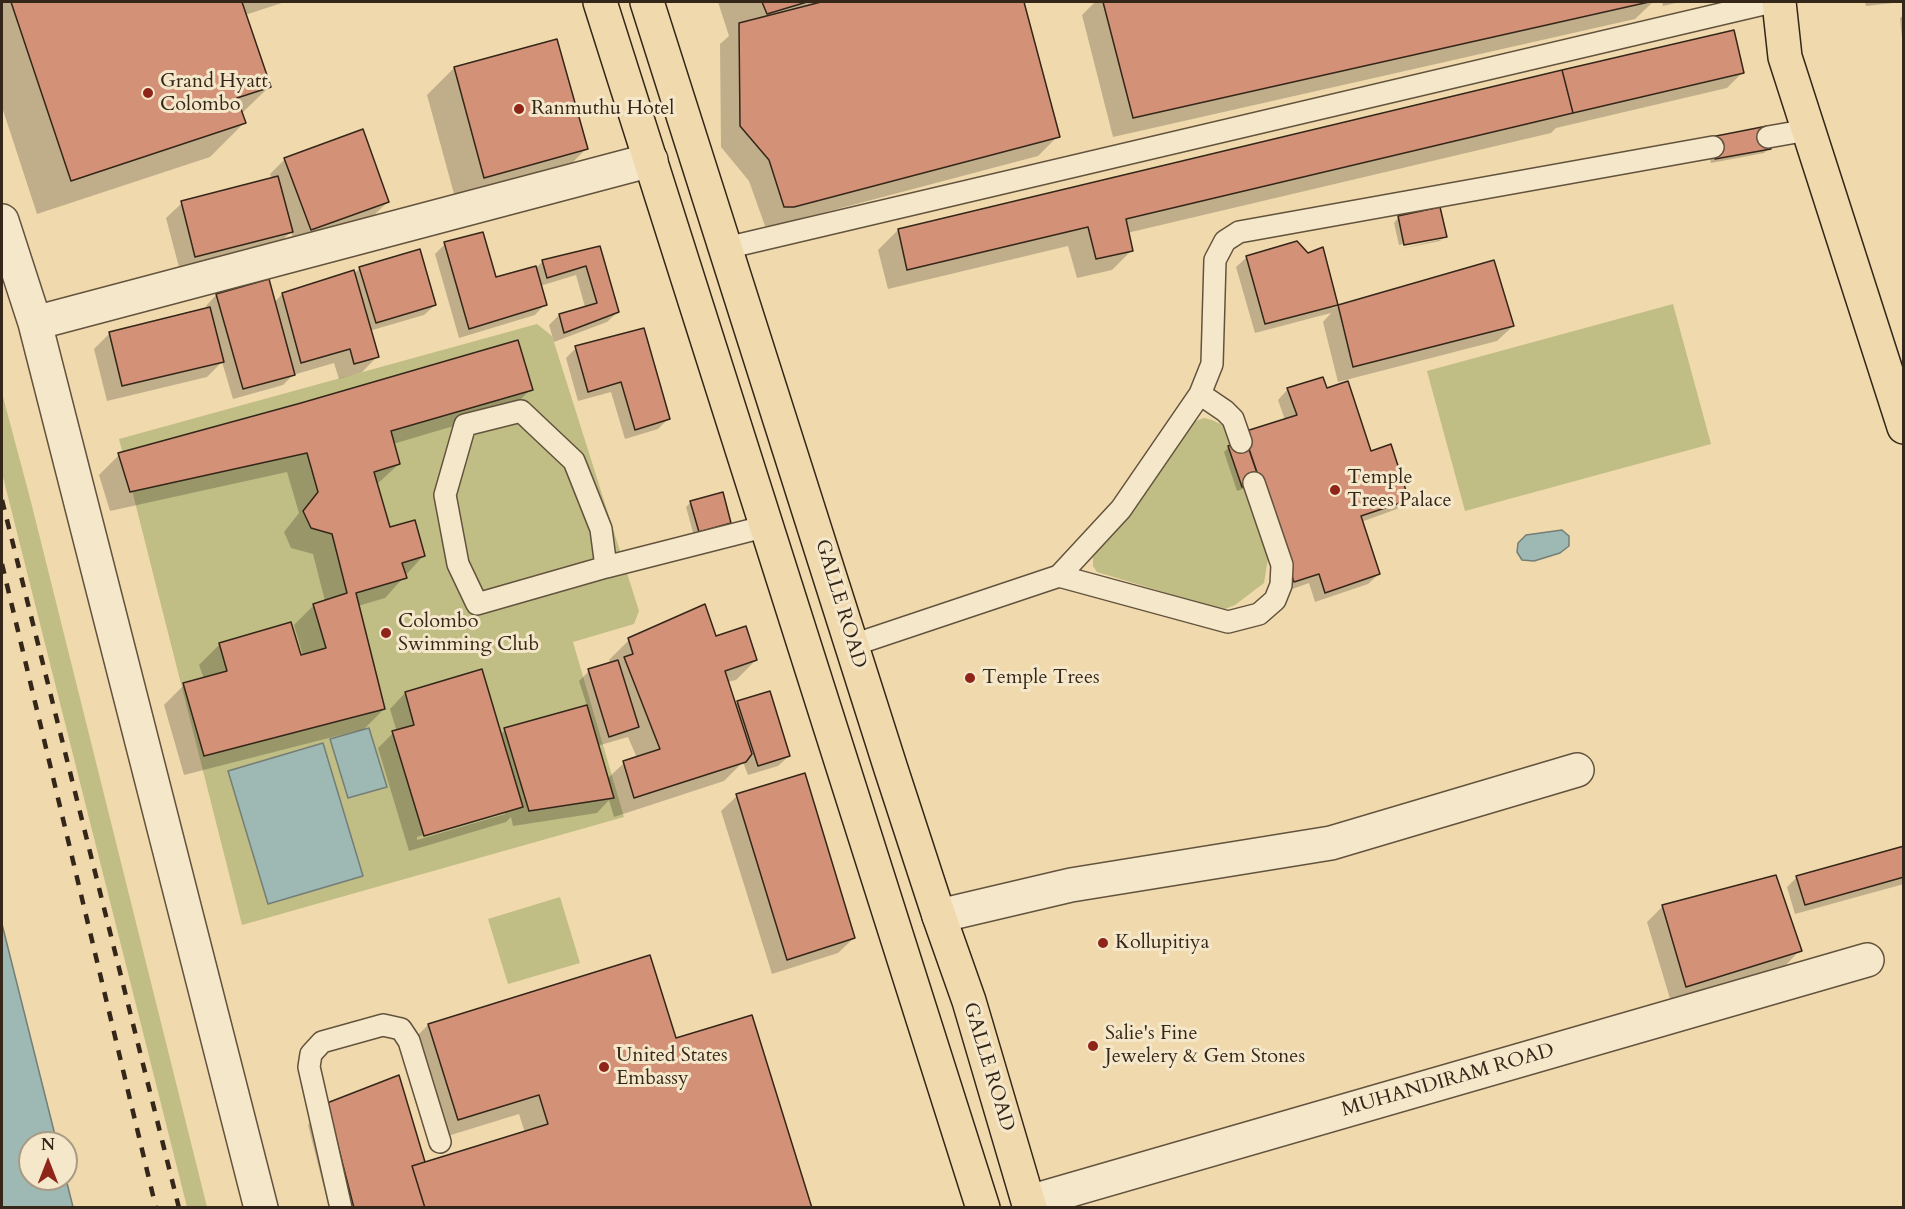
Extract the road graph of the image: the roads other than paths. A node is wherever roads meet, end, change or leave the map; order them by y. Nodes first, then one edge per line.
1 (600, 2) edge
2 (647, 2) edge
3 (1772, 2) edge
4 (1779, 2) edge
5 (1808, 130) junction
6 (1768, 137) dead end
7 (1713, 147) dead end
8 (651, 160) junction
9 (2, 221) edge
10 (726, 248) junction
11 (35, 323) junction
12 (1200, 394) junction
13 (1904, 427) edge
14 (1241, 442) dead end
15 (1254, 483) dead end
16 (767, 526) junction
17 (606, 567) junction
18 (1059, 576) junction
19 (853, 645) junction
20 (810, 660) junction
21 (1577, 770) dead end
22 (939, 916) junction
23 (895, 926) junction
24 (1867, 960) dead end
25 (440, 1142) dead end
26 (1030, 1205) edge
27 (261, 1208) edge
28 (341, 1208) edge
29 (983, 1208) edge

1 - 8 main road
2 - 10 main road, GALLE ROAD
3 - 10 lane
4 - 5 main road
5 - 6 lane
5 - 13 main road
7 - 12 lane
8 - 11 street
8 - 16 main road
9 - 11 street
10 - 19 main road, GALLE ROAD
11 - 27 street
12 - 14 lane
12 - 18 lane
15 - 18 lane
16 - 17 lane
16 - 20 main road
17 - 17 lane
18 - 19 lane
19 - 20 main road
19 - 22 main road, GALLE ROAD
20 - 23 main road
21 - 22 street
22 - 23 main road
22 - 26 main road, GALLE ROAD
23 - 29 main road
24 - 26 street, MUHANDIRAM ROAD
25 - 28 lane

